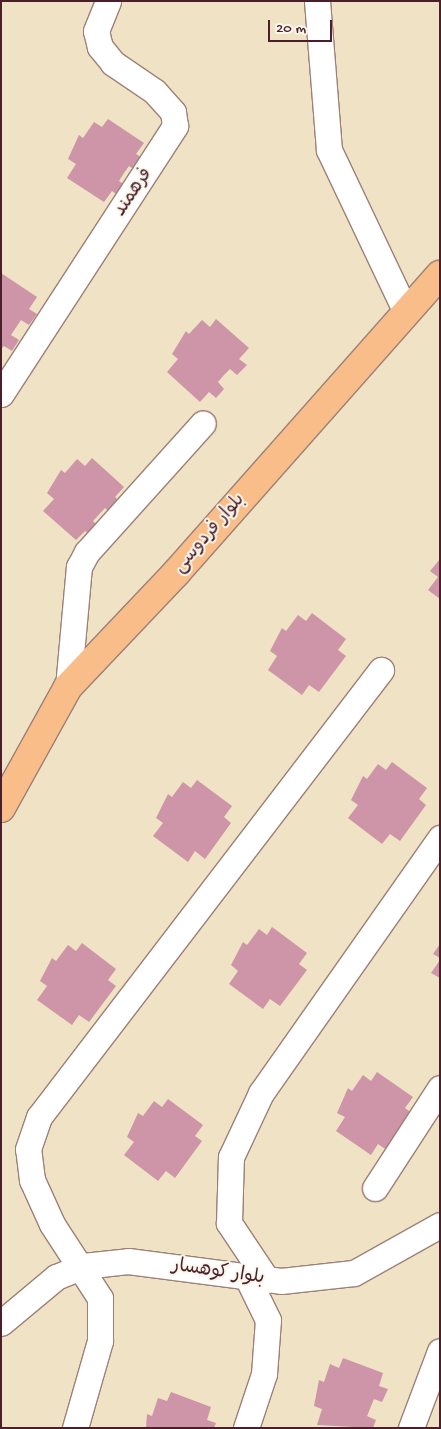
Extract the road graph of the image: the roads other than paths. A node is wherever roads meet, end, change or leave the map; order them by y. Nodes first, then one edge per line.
1 (108, 1) edge
2 (318, 1) edge
3 (440, 274) edge
4 (405, 310) junction
5 (1, 394) edge
6 (203, 423) dead end
7 (381, 670) dead end
8 (68, 687) junction
9 (1, 808) edge
10 (440, 838) edge
11 (440, 1088) edge
12 (375, 1188) dead end
13 (440, 1225) edge
14 (83, 1266) junction
15 (258, 1279) junction
16 (1, 1323) edge
17 (440, 1351) edge
18 (75, 1428) edge
19 (246, 1428) edge
20 (411, 1428) edge

1 - 5 street, فرهمند
2 - 4 street
3 - 4 main road, بلوار فردوسی
4 - 8 main road, بلوار فردوسی
6 - 8 street
7 - 14 street
8 - 9 main road, بلوار فردوسی
10 - 15 street
11 - 12 street
13 - 15 street, بلوار کوهسار
14 - 15 street, بلوار کوهسار
14 - 16 street, بلوار کوهسار
14 - 18 street
15 - 19 street
17 - 20 street

